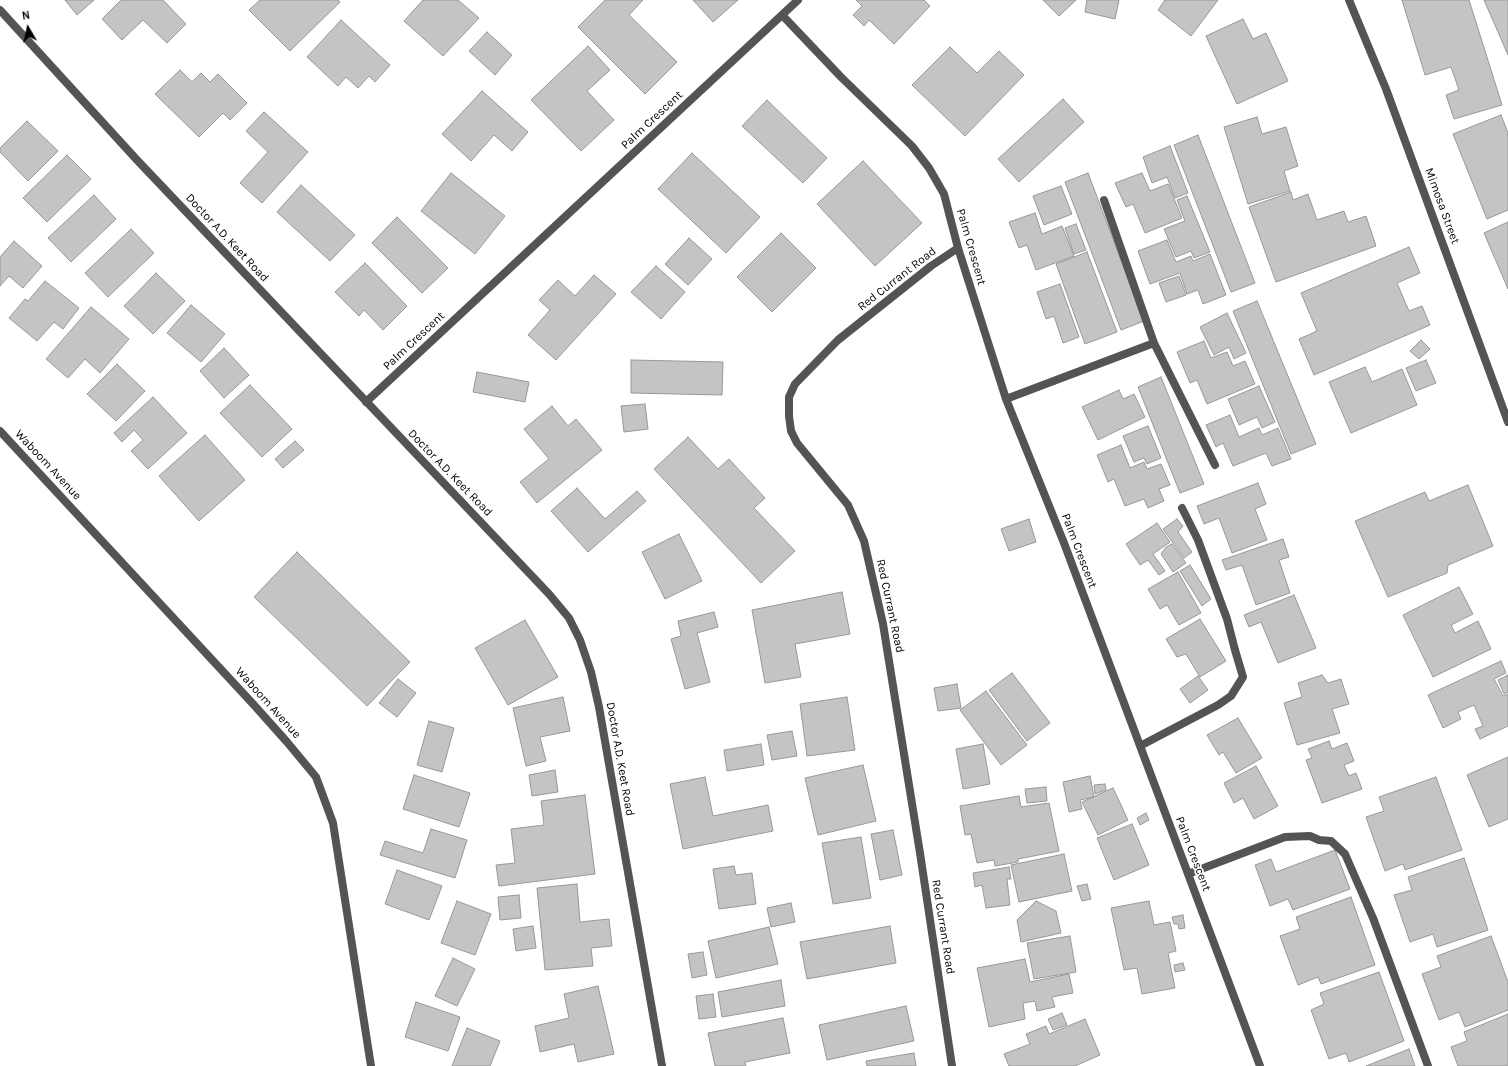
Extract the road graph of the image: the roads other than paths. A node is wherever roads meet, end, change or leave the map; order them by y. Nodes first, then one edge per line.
1 (798, 0) edge
2 (1349, 0) edge
3 (0, 10) edge
4 (782, 15) junction
5 (1104, 200) dead end
6 (958, 248) junction
7 (1154, 343) junction
8 (1006, 399) junction
9 (366, 402) junction
10 (1508, 422) edge
11 (0, 431) edge
12 (1215, 465) dead end
13 (1182, 508) dead end
14 (1140, 746) junction
15 (1188, 874) junction
16 (371, 1066) edge
17 (662, 1066) edge
18 (952, 1066) edge
19 (1260, 1066) edge
20 (1428, 1066) edge

1 - 4 street
2 - 10 street, Mimosa Street
3 - 9 street, Doctor A.D. Keet Road
4 - 6 street, Palm Crescent
4 - 9 street, Palm Crescent
5 - 7 street
6 - 8 street, Palm Crescent
6 - 18 street, Red Currant Road
7 - 8 street
7 - 12 street
8 - 14 street, Palm Crescent
9 - 17 street, Doctor A.D. Keet Road
11 - 16 street, Waboom Avenue
13 - 14 street
14 - 15 street, Palm Crescent
15 - 19 street, Palm Crescent
15 - 20 street

